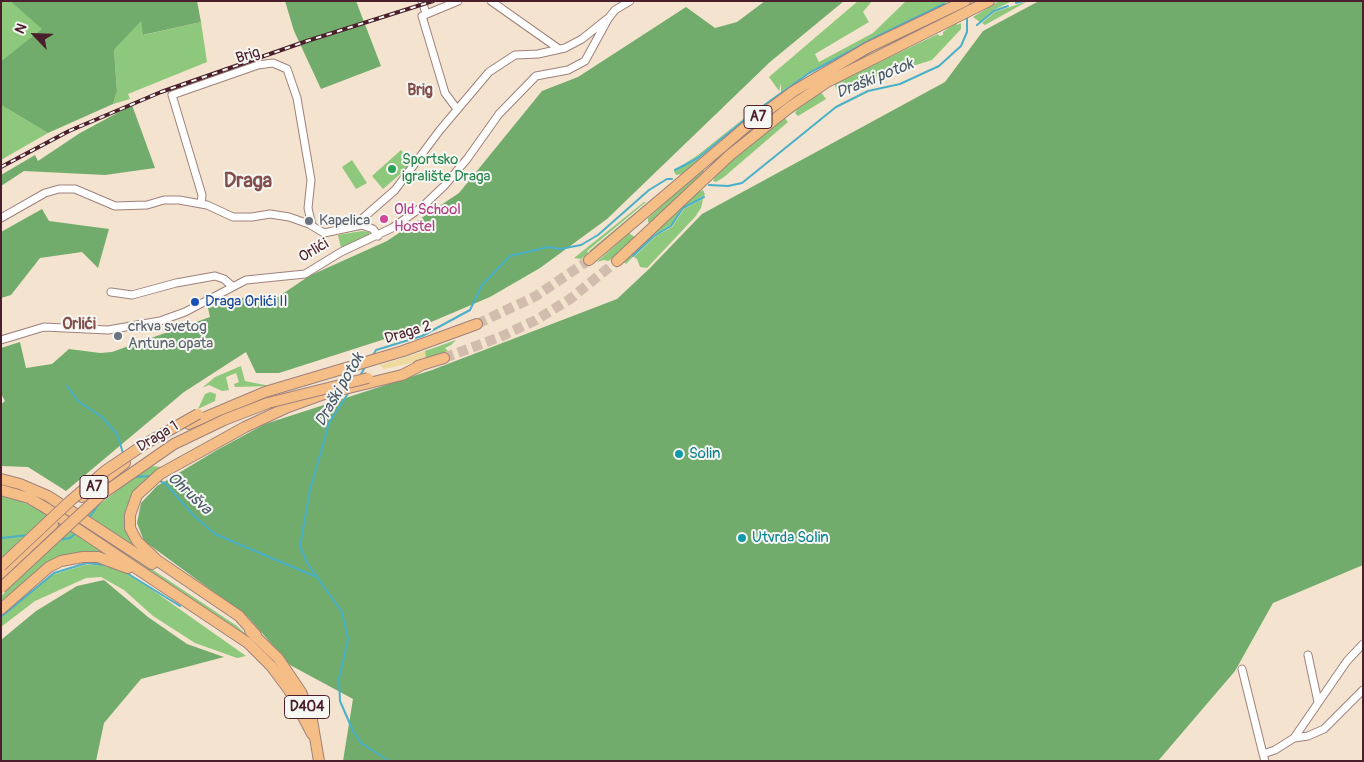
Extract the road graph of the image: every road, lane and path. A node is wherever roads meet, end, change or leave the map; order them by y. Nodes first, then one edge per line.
1 (422, 1) edge
2 (458, 1) edge
3 (491, 1) edge
4 (630, 1) edge
5 (965, 1) edge
6 (985, 3) edge
7 (426, 13) junction
8 (608, 19) junction
9 (559, 49) junction
10 (457, 110) junction
11 (201, 204) junction
12 (1, 218) edge
13 (356, 225) junction
14 (312, 226) junction
15 (378, 236) junction
16 (589, 260) tunnel mouth
17 (617, 261) tunnel mouth
18 (232, 286) junction
19 (111, 292) dead end
20 (477, 324) tunnel mouth
21 (1, 340) edge
22 (444, 358) tunnel mouth
23 (369, 380) junction
24 (200, 416) junction
25 (1, 480) edge
26 (1, 490) edge
27 (49, 503) junction
28 (97, 534) junction
29 (1, 566) edge
30 (1, 573) edge
31 (1, 588) edge
32 (1, 609) edge
33 (256, 635) junction
34 (248, 643) junction
35 (1363, 644) edge
36 (1308, 655) dead end
37 (1242, 668) dead end
38 (1363, 690) edge
39 (1318, 702) junction
40 (1294, 738) junction
41 (317, 746) junction
42 (1264, 757) edge
43 (319, 761) edge

1 - 7 street
2 - 7 street
3 - 9 street
4 - 8 street
5 - 16 highway, A7
6 - 17 highway, A7
7 - 10 street
8 - 9 street
8 - 15 street
9 - 10 street
10 - 13 street
11 - 12 street
11 - 14 street
11 - 14 street, Brig
13 - 14 street
13 - 15 street
15 - 18 street, Orlići
18 - 19 street
18 - 21 street, Orlići
20 - 24 highway, Draga 2
22 - 23 highway, A7
23 - 31 highway, Draga 1 / A7, bridge
23 - 33 highway
24 - 29 highway, bridge
24 - 30 highway, Draga 1 / A7
25 - 27 highway
26 - 27 highway
27 - 28 highway, bridge
28 - 33 highway
28 - 34 highway
32 - 34 highway
33 - 41 highway, D404
34 - 41 highway, D404
35 - 39 street
36 - 39 street
37 - 42 street
38 - 40 street
39 - 40 street
40 - 42 street
41 - 43 highway, D404

